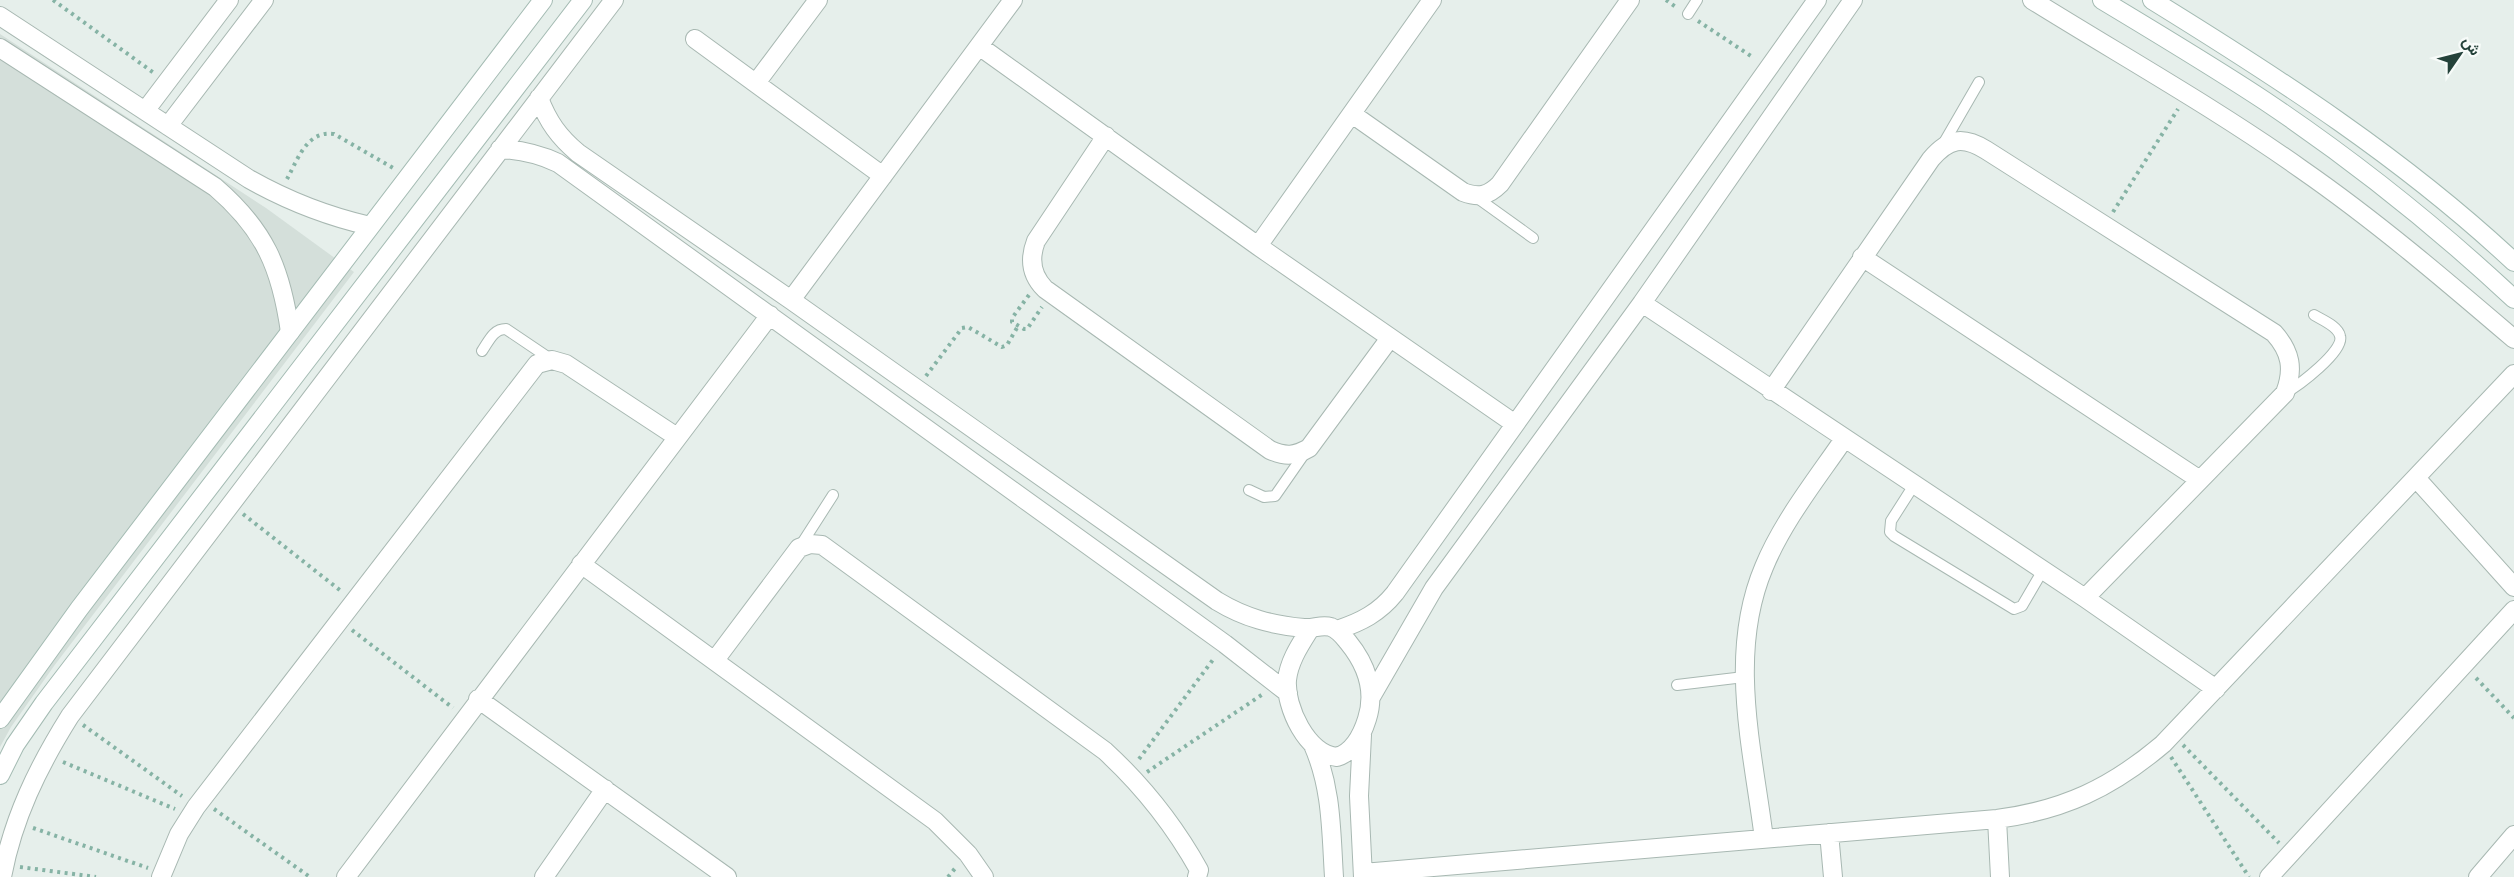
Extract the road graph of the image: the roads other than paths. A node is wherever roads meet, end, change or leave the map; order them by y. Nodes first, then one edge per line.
1 (9, 0) edge
2 (229, 0) edge
3 (264, 0) edge
4 (543, 0) edge
5 (582, 0) edge
6 (614, 0) edge
7 (818, 0) edge
8 (1013, 0) edge
9 (1432, 0) edge
10 (1630, 0) edge
11 (1697, 0) edge
12 (1817, 0) edge
13 (1853, 0) edge
14 (2032, 0) edge
15 (2102, 0) edge
16 (2152, 0) edge
17 (0, 14) edge
18 (1688, 14) road end
19 (695, 39) dead end
20 (979, 46) junction
21 (0, 48) edge
22 (1979, 82) dead end
23 (756, 83) junction
24 (539, 98) junction
25 (145, 111) junction
26 (1352, 114) junction
27 (168, 126) junction
28 (1106, 136) junction
29 (1942, 147) junction
30 (500, 149) junction
31 (883, 176) junction
32 (1476, 197) junction
33 (370, 226) junction
34 (1533, 238) dead end
35 (1258, 246) junction
36 (1862, 257) junction
37 (2514, 262) edge
38 (2514, 299) edge
39 (791, 300) junction
40 (1642, 303) junction
41 (770, 315) junction
42 (2314, 315) dead end
43 (290, 332) junction
44 (1390, 338) junction
45 (2514, 339) edge
46 (482, 351) dead end
47 (552, 360) junction
48 (2514, 374) edge
49 (1771, 391) junction
50 (2285, 393) junction
51 (1515, 424) junction
52 (677, 438) junction
53 (1844, 439) junction
54 (1309, 448) junction
55 (2416, 478) junction
56 (2200, 480) junction
57 (1914, 485) junction
58 (1249, 490) dead end
59 (833, 495) dead end
60 (799, 548) junction
61 (581, 564) junction
62 (2043, 570) junction
63 (2514, 587) edge
64 (2085, 598) junction
65 (2514, 610) edge
66 (1310, 629) junction
67 (1337, 630) junction
68 (715, 660) junction
69 (1744, 677) junction
70 (1677, 685) dead end
71 (1282, 689) junction
72 (2216, 689) junction
73 (1371, 697) junction
74 (478, 699) junction
75 (0, 719) edge
76 (1362, 732) junction
77 (1312, 743) junction
78 (0, 775) edge
79 (605, 789) junction
80 (1997, 819) junction
81 (1829, 833) junction
82 (2514, 835) edge
83 (1764, 839) junction
84 (1518, 869) edge
85 (3, 871) edge
86 (162, 875) edge
87 (1363, 875) edge
88 (346, 877) edge
89 (544, 877) edge
90 (727, 877) edge
91 (984, 877) edge
92 (1197, 877) edge
93 (1334, 877) edge
94 (1833, 877) edge
95 (2001, 877) edge
96 (2269, 877) edge
97 (2478, 877) edge

1 - 17 street
2 - 25 street
3 - 27 street
4 - 33 street
5 - 78 street
6 - 24 street
7 - 23 street
8 - 20 street
9 - 26 street
10 - 32 street
11 - 18 lane
12 - 51 street
13 - 40 street
14 - 45 street
15 - 38 street
16 - 37 street
17 - 25 street
19 - 23 street
20 - 28 street
20 - 31 street
21 - 43 street
22 - 29 lane
23 - 31 street
24 - 30 street
24 - 39 street
25 - 27 street
26 - 32 street
26 - 35 street
27 - 33 street
28 - 35 street
28 - 54 street
29 - 36 street
29 - 50 street
30 - 41 street
30 - 85 street
31 - 39 street
32 - 34 lane
33 - 43 street
35 - 44 street
36 - 49 street
36 - 56 street
39 - 66 street
40 - 49 street
40 - 73 street
41 - 52 street
41 - 71 street
42 - 50 lane
43 - 75 street
44 - 51 street
44 - 54 street
46 - 47 lane
47 - 52 street
47 - 86 street
48 - 55 street
49 - 53 street
50 - 56 street
51 - 67 street
52 - 61 street
53 - 57 street
53 - 69 street
54 - 58 lane
55 - 63 street
55 - 72 street
56 - 64 street
57 - 62 street
57 - 62 lane
59 - 60 lane
60 - 68 street
60 - 92 street
61 - 68 street
61 - 74 street
62 - 64 street
64 - 72 street
65 - 96 street
66 - 67 street
66 - 71 street
67 - 73 street
68 - 91 street
69 - 70 lane
69 - 83 street
71 - 77 street
72 - 80 street
73 - 76 street
74 - 79 street
74 - 88 street
76 - 77 street
76 - 87 street
77 - 93 street
79 - 89 street
79 - 90 street
80 - 81 street
80 - 95 street
81 - 83 street
81 - 94 street
82 - 97 street
83 - 84 street
84 - 87 street

